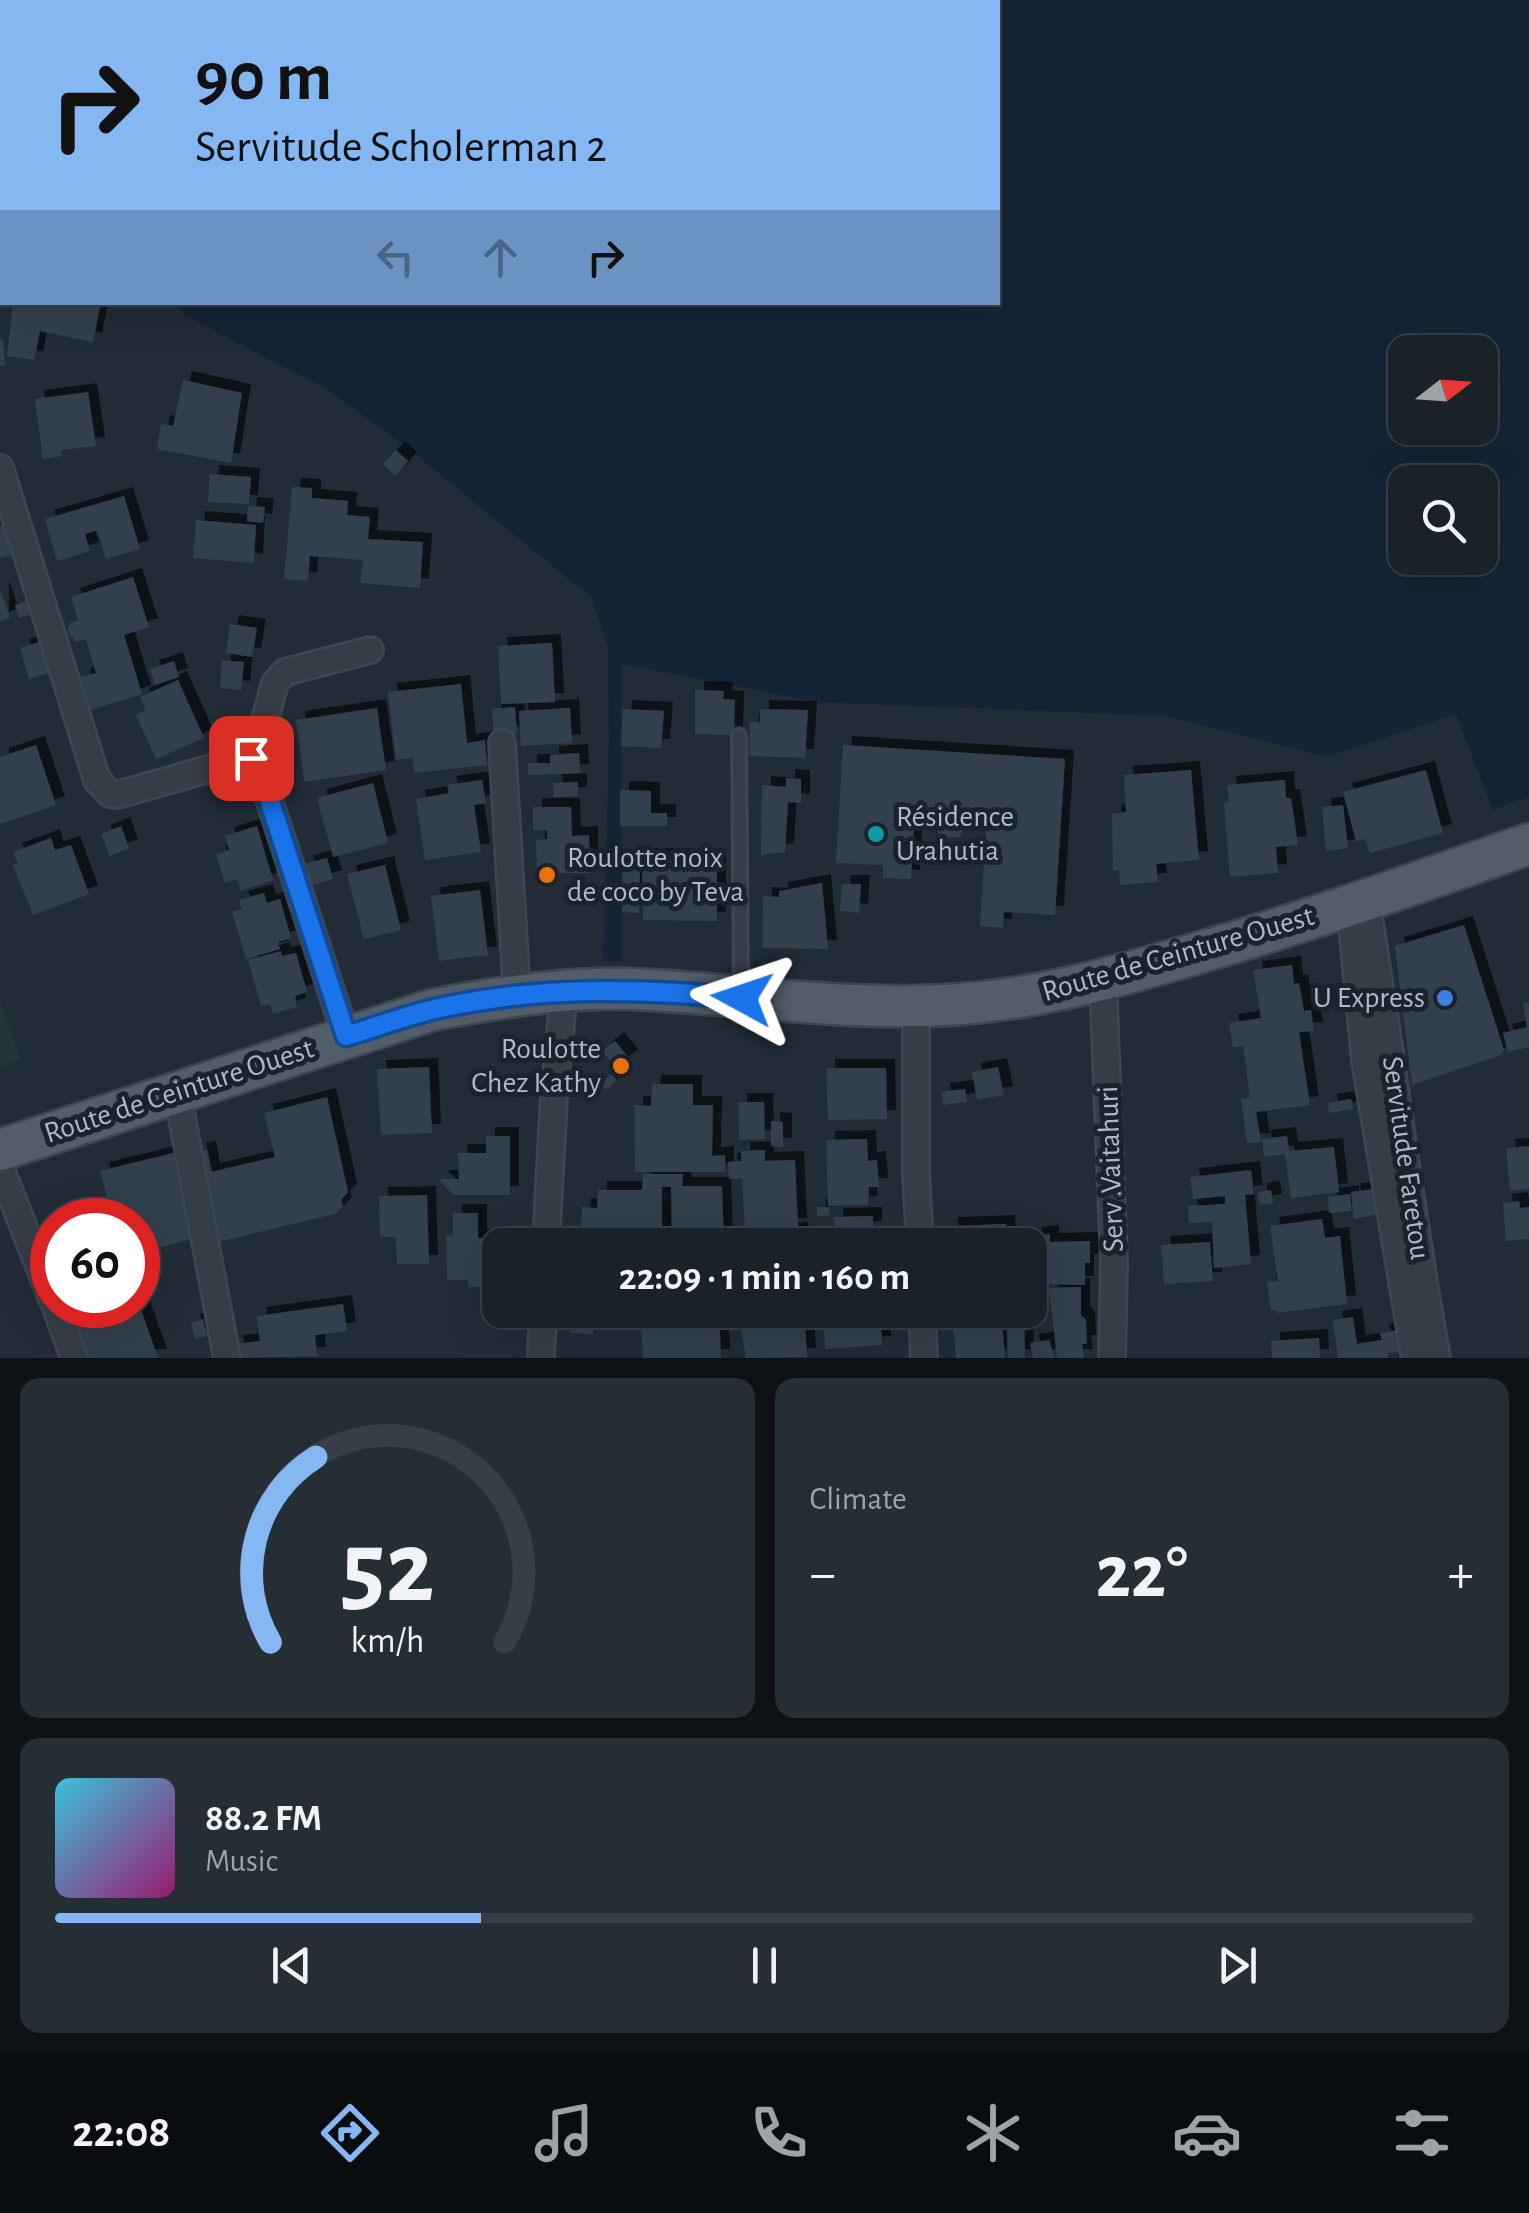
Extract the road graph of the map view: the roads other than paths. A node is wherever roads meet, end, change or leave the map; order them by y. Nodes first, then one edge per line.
1 (0, 468) edge
2 (370, 650) dead end
3 (740, 736) dead end
4 (502, 742) dead end
5 (254, 760) junction
6 (1529, 844) edge
7 (1358, 902) junction
8 (1103, 980) junction
9 (564, 992) junction
10 (516, 995) junction
11 (742, 998) junction
12 (916, 1006) junction
13 (346, 1036) junction
14 (177, 1091) junction
15 (0, 1150) edge
16 (0, 1167) edge
17 (547, 1228) edge
18 (919, 1228) edge
19 (30, 1242) edge
20 (63, 1328) edge
21 (542, 1328) edge
22 (923, 1328) edge
23 (74, 1358) edge
24 (227, 1358) edge
25 (540, 1358) edge
26 (924, 1358) edge
27 (1112, 1358) edge
28 (1416, 1358) edge
29 (1437, 1358) edge

1 - 5 street
2 - 5 street
3 - 11 lane
4 - 10 street
5 - 13 street
6 - 7 main road, Route de Ceinture Ouest
7 - 8 main road, Route de Ceinture Ouest
7 - 28 street, Servitude Faretou
7 - 29 street, Servitude Faretou
8 - 12 main road, Route de Ceinture Ouest
8 - 27 street, Serv .Vaitahuri
9 - 10 main road, Route de Ceinture Ouest
9 - 11 main road, Route de Ceinture Ouest
9 - 17 street
10 - 13 main road, Route de Ceinture Ouest
11 - 12 main road, Route de Ceinture Ouest
12 - 18 street
13 - 14 main road, Route de Ceinture Ouest
14 - 15 main road, Route de Ceinture Ouest
14 - 24 street
16 - 19 street
20 - 23 street
21 - 25 street
22 - 26 street

